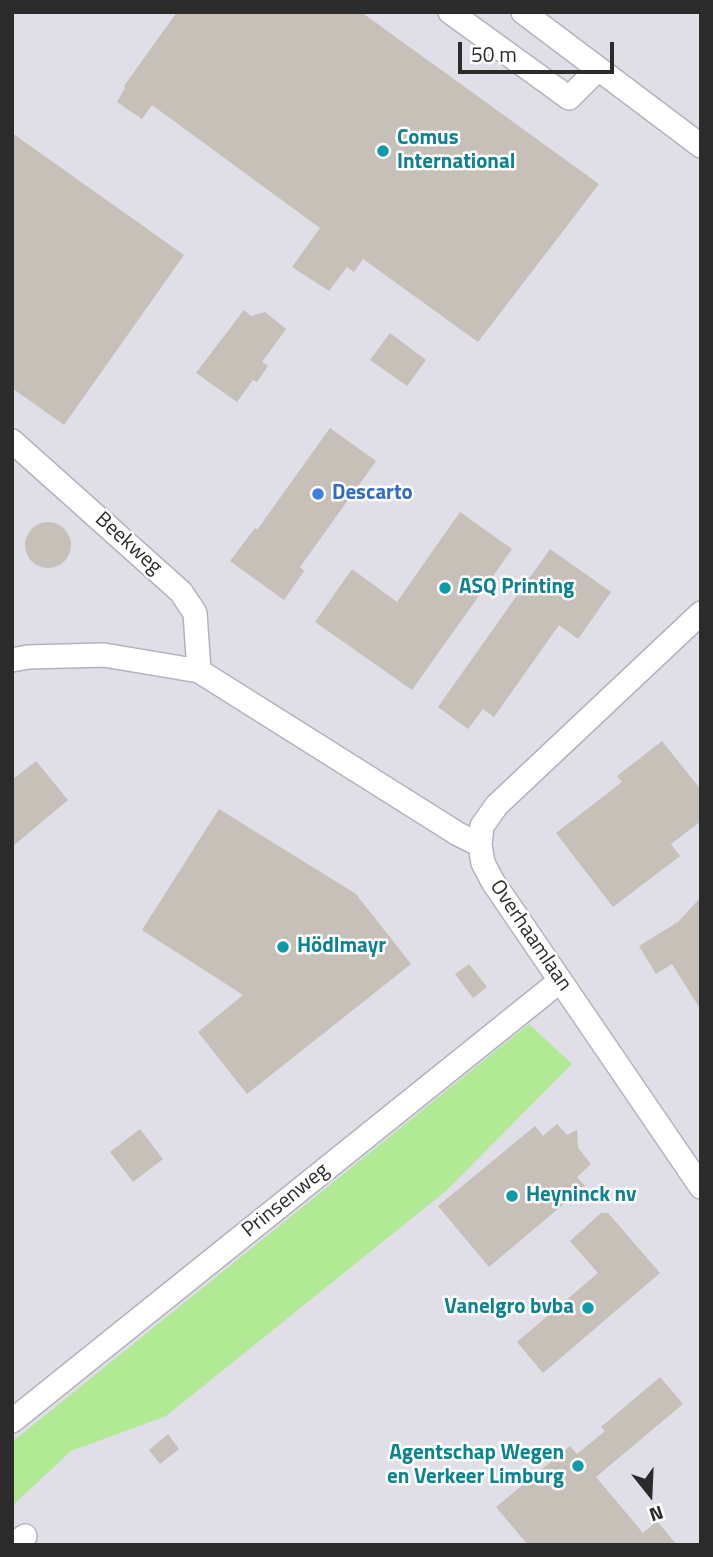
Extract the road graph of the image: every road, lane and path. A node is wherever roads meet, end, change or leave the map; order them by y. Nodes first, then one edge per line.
1 (450, 12) edge
2 (523, 12) edge
3 (598, 69) junction
4 (701, 146) edge
5 (12, 441) edge
6 (701, 613) edge
7 (12, 660) edge
8 (199, 671) junction
9 (480, 845) junction
10 (559, 981) junction
11 (701, 1187) edge
12 (12, 1421) edge

1 - 3 street
2 - 3 street
3 - 4 street
5 - 8 street, Beekweg
6 - 9 street
7 - 8 street
8 - 9 street
9 - 10 street, Overhaamlaan
10 - 11 street, Overhaamlaan
10 - 12 street, Prinsenweg

